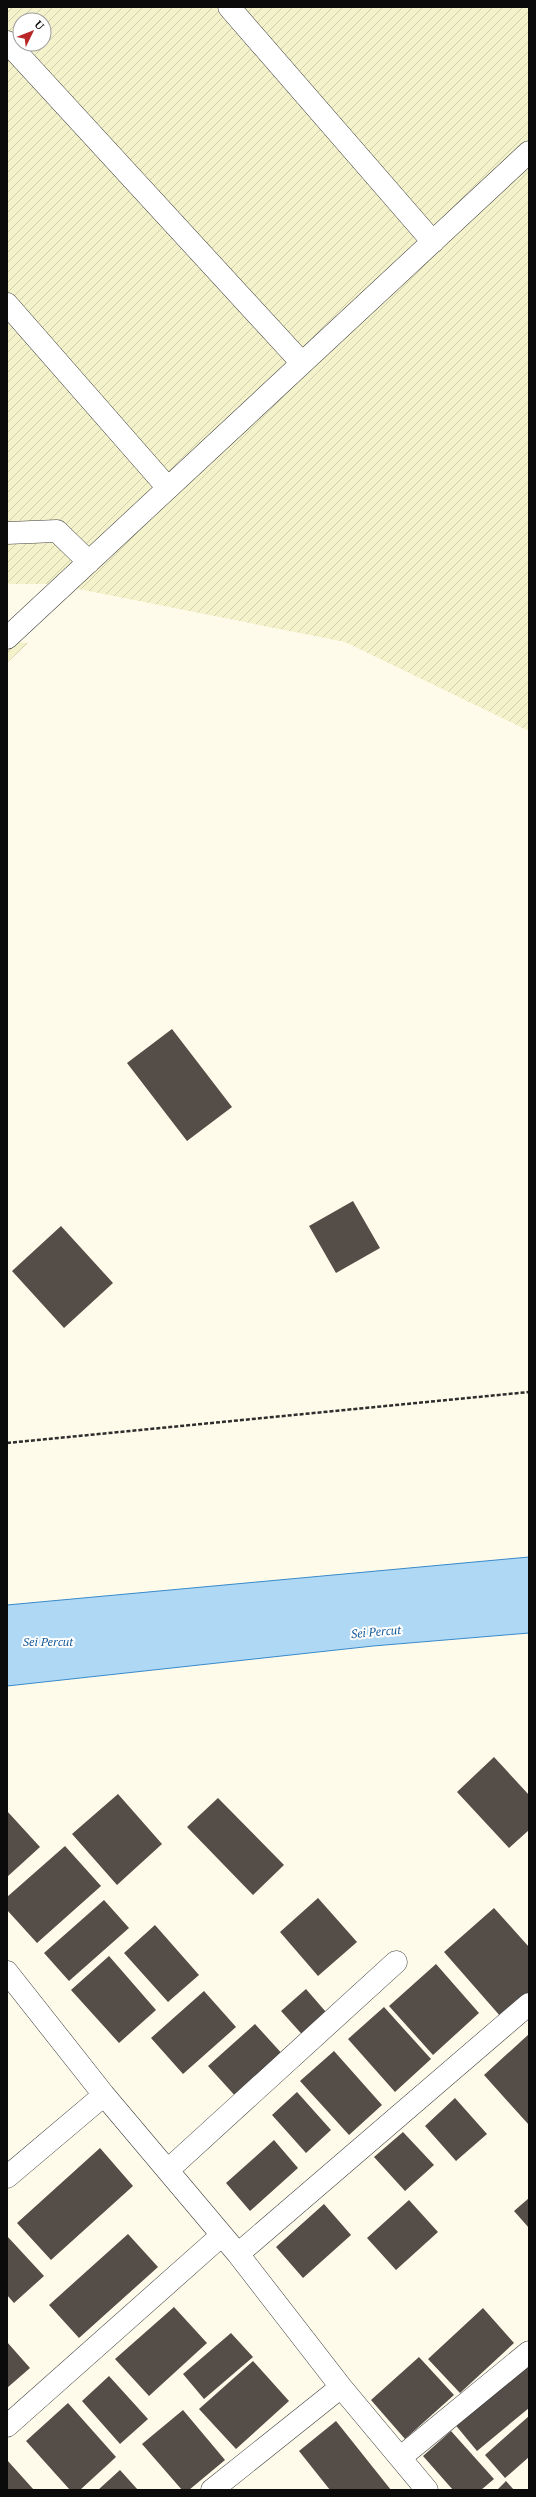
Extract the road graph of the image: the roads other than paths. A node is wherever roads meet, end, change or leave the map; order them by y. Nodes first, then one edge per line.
1 (229, 7) edge
2 (7, 42) edge
3 (529, 152) edge
4 (433, 242) junction
5 (7, 304) edge
6 (302, 363) junction
7 (168, 488) junction
8 (7, 533) edge
9 (89, 562) junction
10 (7, 638) edge
11 (396, 1962) dead end
12 (7, 1972) edge
13 (14, 1997) edge
14 (529, 2004) edge
15 (104, 2095) junction
16 (168, 2170) junction
17 (7, 2177) edge
18 (222, 2235) junction
19 (238, 2254) junction
20 (529, 2352) edge
21 (341, 2387) junction
22 (7, 2426) edge
23 (401, 2457) junction
24 (212, 2490) edge
25 (428, 2490) edge

1 - 4 street
2 - 6 street
3 - 4 street
4 - 6 street
5 - 7 street
6 - 7 street
7 - 9 street
8 - 9 street
9 - 10 street
11 - 16 street
12 - 13 street
13 - 15 street
14 - 19 street
15 - 16 street
15 - 17 street
16 - 18 street
18 - 19 street
18 - 22 street
19 - 21 street
20 - 23 street
21 - 23 street
21 - 24 street
23 - 25 street

